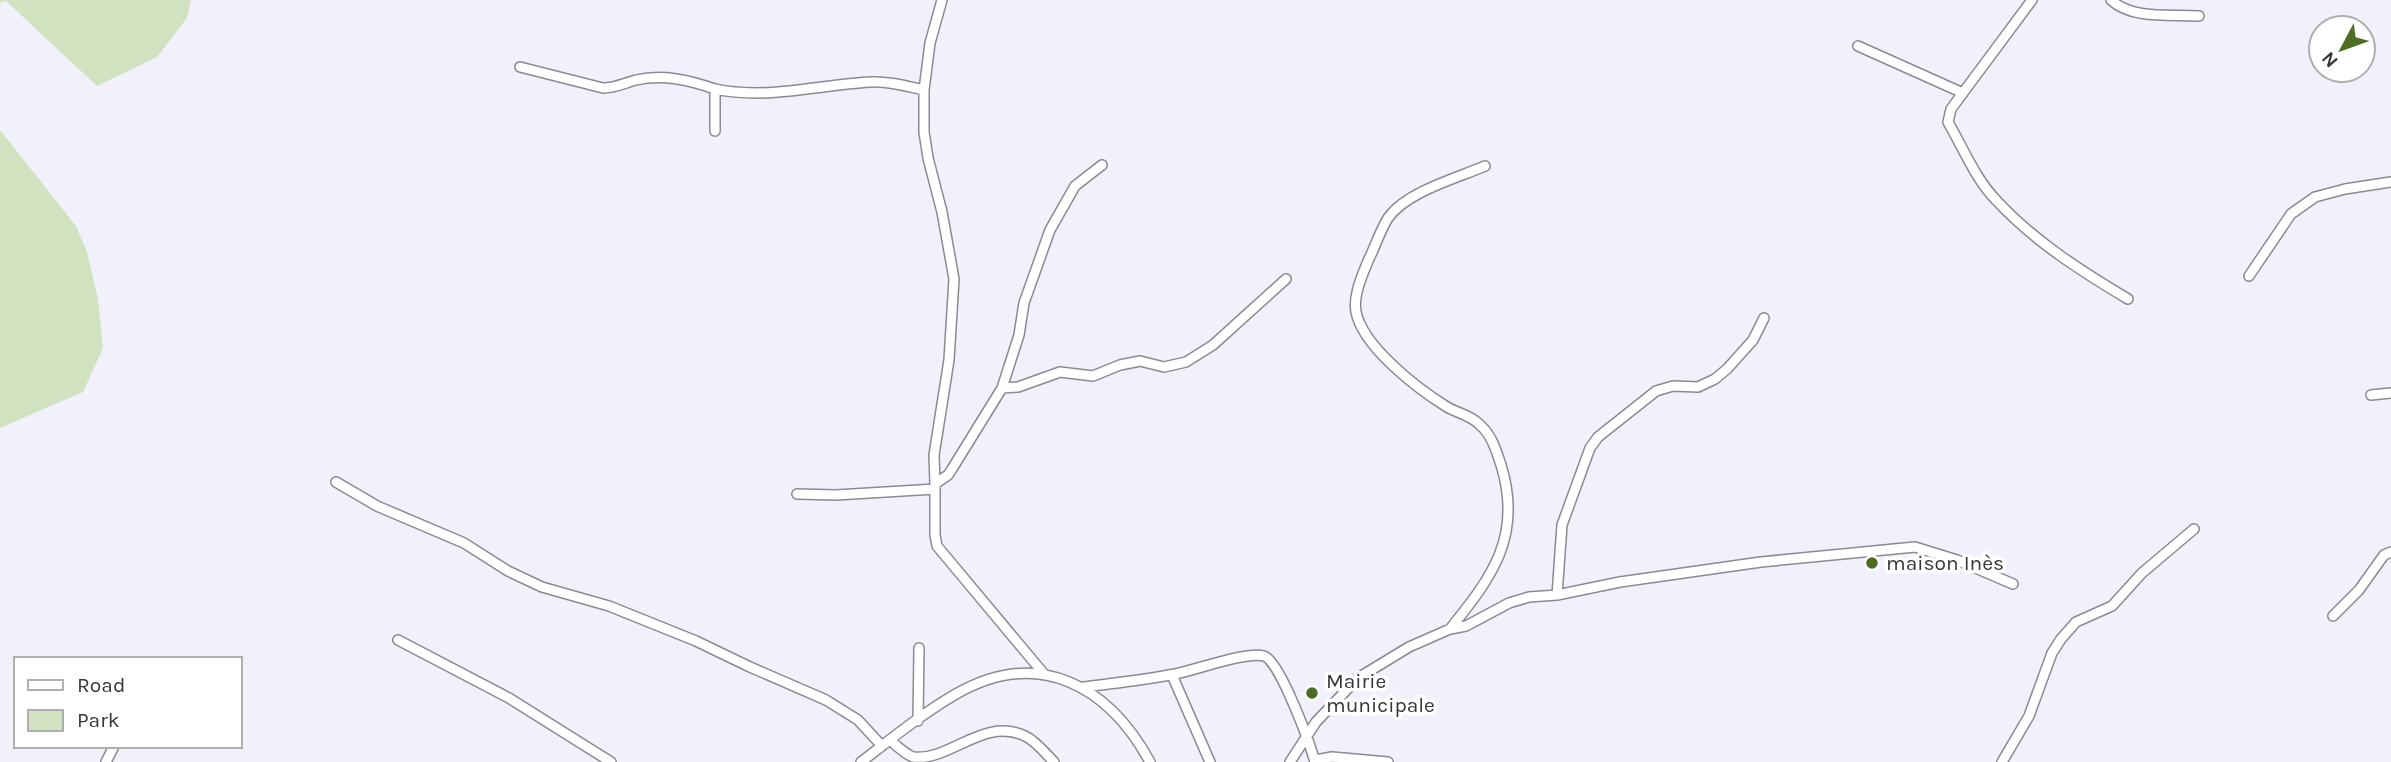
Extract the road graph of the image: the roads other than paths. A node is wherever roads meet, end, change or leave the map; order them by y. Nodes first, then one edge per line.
1 (942, 0) edge
2 (2032, 0) edge
3 (2110, 0) edge
4 (2199, 16) dead end
5 (1858, 46) dead end
6 (520, 67) dead end
7 (715, 89) junction
8 (923, 90) junction
9 (1963, 93) junction
10 (715, 131) dead end
11 (1101, 165) dead end
12 (1485, 166) dead end
13 (2391, 182) edge
14 (2249, 276) dead end
15 (1286, 279) dead end
16 (2127, 299) dead end
17 (1764, 318) dead end
18 (1002, 388) junction
19 (2391, 393) edge
20 (2371, 395) dead end
21 (336, 482) dead end
22 (935, 486) junction
23 (797, 494) dead end
24 (2194, 529) dead end
25 (2391, 552) edge
26 (2013, 584) dead end
27 (1557, 595) junction
28 (2333, 616) dead end
29 (1450, 629) junction
30 (398, 640) dead end
31 (919, 648) dead end
32 (1044, 674) junction
33 (1172, 675) junction
34 (1084, 687) junction
35 (918, 721) junction
36 (1307, 734) junction
37 (886, 743) junction
38 (1315, 761) edge
39 (611, 762) edge
40 (860, 762) edge
41 (1054, 762) edge
42 (1150, 762) edge
43 (1210, 762) edge
44 (1290, 762) edge
45 (1388, 762) edge
46 (2002, 762) edge

1 - 8 street
2 - 9 street
3 - 4 street
5 - 9 street
6 - 7 street
7 - 8 street
7 - 10 street
8 - 22 street
9 - 16 street
11 - 18 street
12 - 29 street
13 - 14 street
15 - 18 street
17 - 27 street
18 - 22 street
19 - 20 street
21 - 37 street
22 - 23 street
22 - 32 street
24 - 46 street
25 - 28 street
26 - 27 street
27 - 29 street
29 - 36 street
30 - 39 street
31 - 35 street
32 - 34 street
32 - 35 street
33 - 34 street
33 - 36 street
33 - 43 street
34 - 42 street
35 - 37 street
36 - 38 street
36 - 44 street
37 - 40 street
37 - 41 street
38 - 45 street

